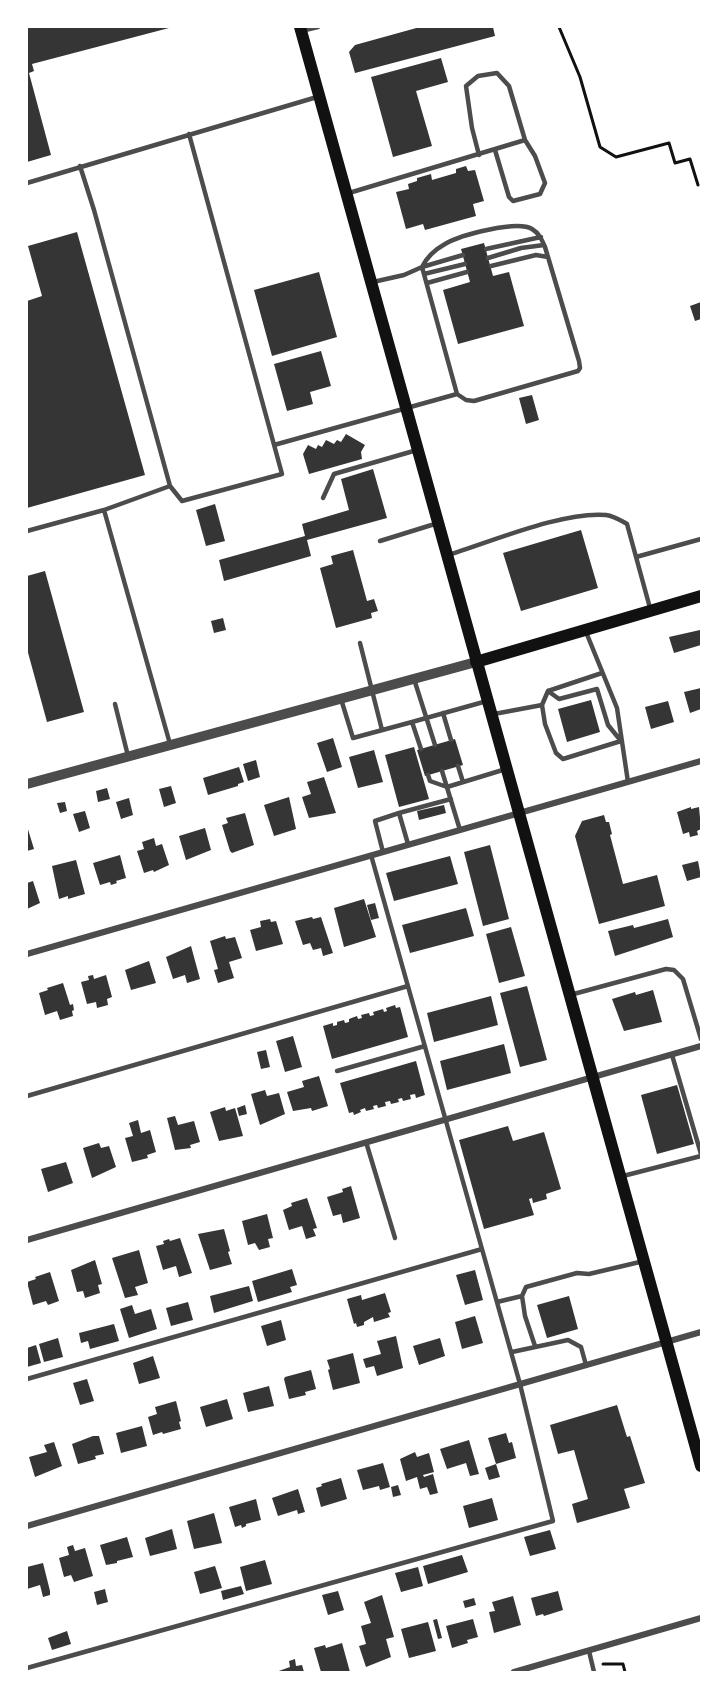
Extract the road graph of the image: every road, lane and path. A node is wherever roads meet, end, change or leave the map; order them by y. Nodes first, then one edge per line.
1 (318, 27) edge
2 (559, 27) edge
3 (301, 29) edge
4 (320, 96) junction
5 (189, 134) junction
6 (525, 140) junction
7 (495, 150) junction
8 (479, 155) junction
9 (80, 166) junction
10 (27, 183) edge
11 (698, 185) dead end
12 (346, 194) junction
13 (541, 237) junction
14 (544, 245) junction
15 (486, 249) dead end
16 (463, 255) dead end
17 (548, 257) junction
18 (488, 258) dead end
19 (465, 264) dead end
20 (490, 266) dead end
21 (422, 267) junction
22 (467, 272) dead end
23 (424, 274) junction
24 (371, 283) junction
25 (427, 283) junction
26 (457, 394) junction
27 (405, 408) junction
28 (274, 445) junction
29 (417, 450) junction
30 (170, 486) junction
31 (323, 498) dead end
32 (104, 510) junction
33 (438, 523) junction
34 (27, 531) edge
35 (701, 539) edge
36 (380, 541) dead end
37 (447, 555) junction
38 (636, 557) junction
39 (701, 596) edge
40 (650, 611) junction
41 (585, 630) junction
42 (360, 643) dead end
43 (476, 662) junction
44 (602, 673) junction
45 (414, 678) junction
46 (370, 690) junction
47 (548, 691) junction
48 (341, 698) junction
49 (487, 701) junction
50 (115, 704) dead end
51 (542, 705) junction
52 (442, 714) junction
53 (491, 715) junction
54 (426, 718) junction
55 (412, 722) junction
56 (382, 730) junction
57 (451, 740) dead end
58 (621, 741) junction
59 (170, 744) junction
60 (435, 745) dead end
61 (421, 749) dead end
62 (128, 756) junction
63 (701, 761) edge
64 (458, 766) dead end
65 (506, 769) junction
66 (442, 771) dead end
67 (428, 775) dead end
68 (463, 782) junction
69 (628, 782) junction
70 (27, 784) edge
71 (447, 787) junction
72 (451, 799) junction
73 (399, 813) junction
74 (519, 813) junction
75 (460, 830) junction
76 (408, 844) junction
77 (383, 852) junction
78 (371, 855) junction
79 (27, 954) edge
80 (408, 986) junction
81 (570, 995) junction
82 (701, 1039) edge
83 (425, 1046) junction
84 (701, 1046) edge
85 (672, 1055) junction
86 (337, 1071) dead end
87 (593, 1078) junction
88 (27, 1096) edge
89 (446, 1120) junction
90 (366, 1142) junction
91 (701, 1155) edge
92 (620, 1176) junction
93 (395, 1238) dead end
94 (27, 1240) edge
95 (482, 1249) junction
96 (644, 1261) junction
97 (522, 1296) junction
98 (497, 1302) junction
99 (701, 1332) edge
100 (666, 1342) junction
101 (535, 1346) junction
102 (512, 1352) junction
103 (586, 1365) junction
104 (27, 1379) edge
105 (520, 1384) junction
106 (697, 1436) edge
107 (701, 1466) edge
108 (27, 1526) edge
109 (701, 1618) edge
110 (589, 1651) junction
111 (604, 1664) dead end
112 (27, 1668) edge
113 (514, 1672) edge
114 (594, 1672) edge
115 (625, 1672) edge

1 - 3 lane
2 - 11 path
3 - 4 main road
4 - 5 lane
4 - 12 main road
5 - 9 lane
5 - 28 lane
6 - 7 lane
6 - 7 lane
6 - 8 lane
7 - 8 lane
8 - 12 lane
9 - 10 lane
9 - 30 lane
12 - 24 main road
13 - 14 lane
13 - 15 lane
13 - 21 lane
14 - 17 lane
14 - 18 lane
16 - 21 lane
17 - 20 lane
17 - 26 lane
19 - 23 lane
21 - 23 lane
21 - 24 lane
22 - 25 lane
23 - 25 lane
24 - 27 main road
25 - 26 lane
26 - 27 lane
27 - 28 lane
27 - 29 main road
28 - 30 lane
29 - 31 lane
29 - 33 main road
30 - 32 lane
32 - 34 lane
32 - 59 lane
33 - 36 lane
33 - 37 main road
35 - 38 lane
37 - 38 lane
37 - 43 main road
38 - 40 lane
39 - 40 main road
40 - 41 main road
41 - 43 main road
41 - 44 lane
42 - 46 lane
43 - 45 street
43 - 49 main road
44 - 47 lane
44 - 58 lane
45 - 46 street
45 - 54 lane
46 - 48 street
46 - 56 lane
47 - 51 lane
47 - 58 lane
48 - 56 lane
48 - 59 street
49 - 52 lane
49 - 53 main road
50 - 62 lane
51 - 53 lane
51 - 58 lane
52 - 54 lane
52 - 57 lane
53 - 65 main road
54 - 55 lane
54 - 60 lane
55 - 56 lane
55 - 61 lane
58 - 69 lane
59 - 62 street
62 - 70 street
63 - 69 street
64 - 68 lane
65 - 68 lane
65 - 74 main road
66 - 71 lane
67 - 71 lane
68 - 71 lane
69 - 74 street
71 - 72 lane
72 - 73 lane
72 - 75 lane
73 - 76 lane
73 - 77 lane
74 - 75 street
74 - 81 main road
75 - 76 street
76 - 77 street
77 - 78 street
78 - 79 street
78 - 80 lane
80 - 83 lane
80 - 88 lane
81 - 82 lane
81 - 87 main road
83 - 86 lane
83 - 89 lane
84 - 85 street
85 - 87 street
85 - 91 lane
87 - 89 street
87 - 92 main road
89 - 90 street
89 - 95 lane
90 - 93 lane
90 - 94 street
91 - 92 lane
92 - 96 main road
95 - 98 lane
95 - 104 lane
96 - 97 lane
96 - 100 main road
97 - 98 lane
97 - 101 lane
98 - 102 lane
99 - 100 street
100 - 103 street
100 - 106 main road
101 - 102 lane
101 - 103 lane
102 - 105 lane
103 - 105 street
105 - 108 street
105 - 112 lane
106 - 107 main road
109 - 110 street
110 - 113 street
110 - 114 lane
111 - 115 path

